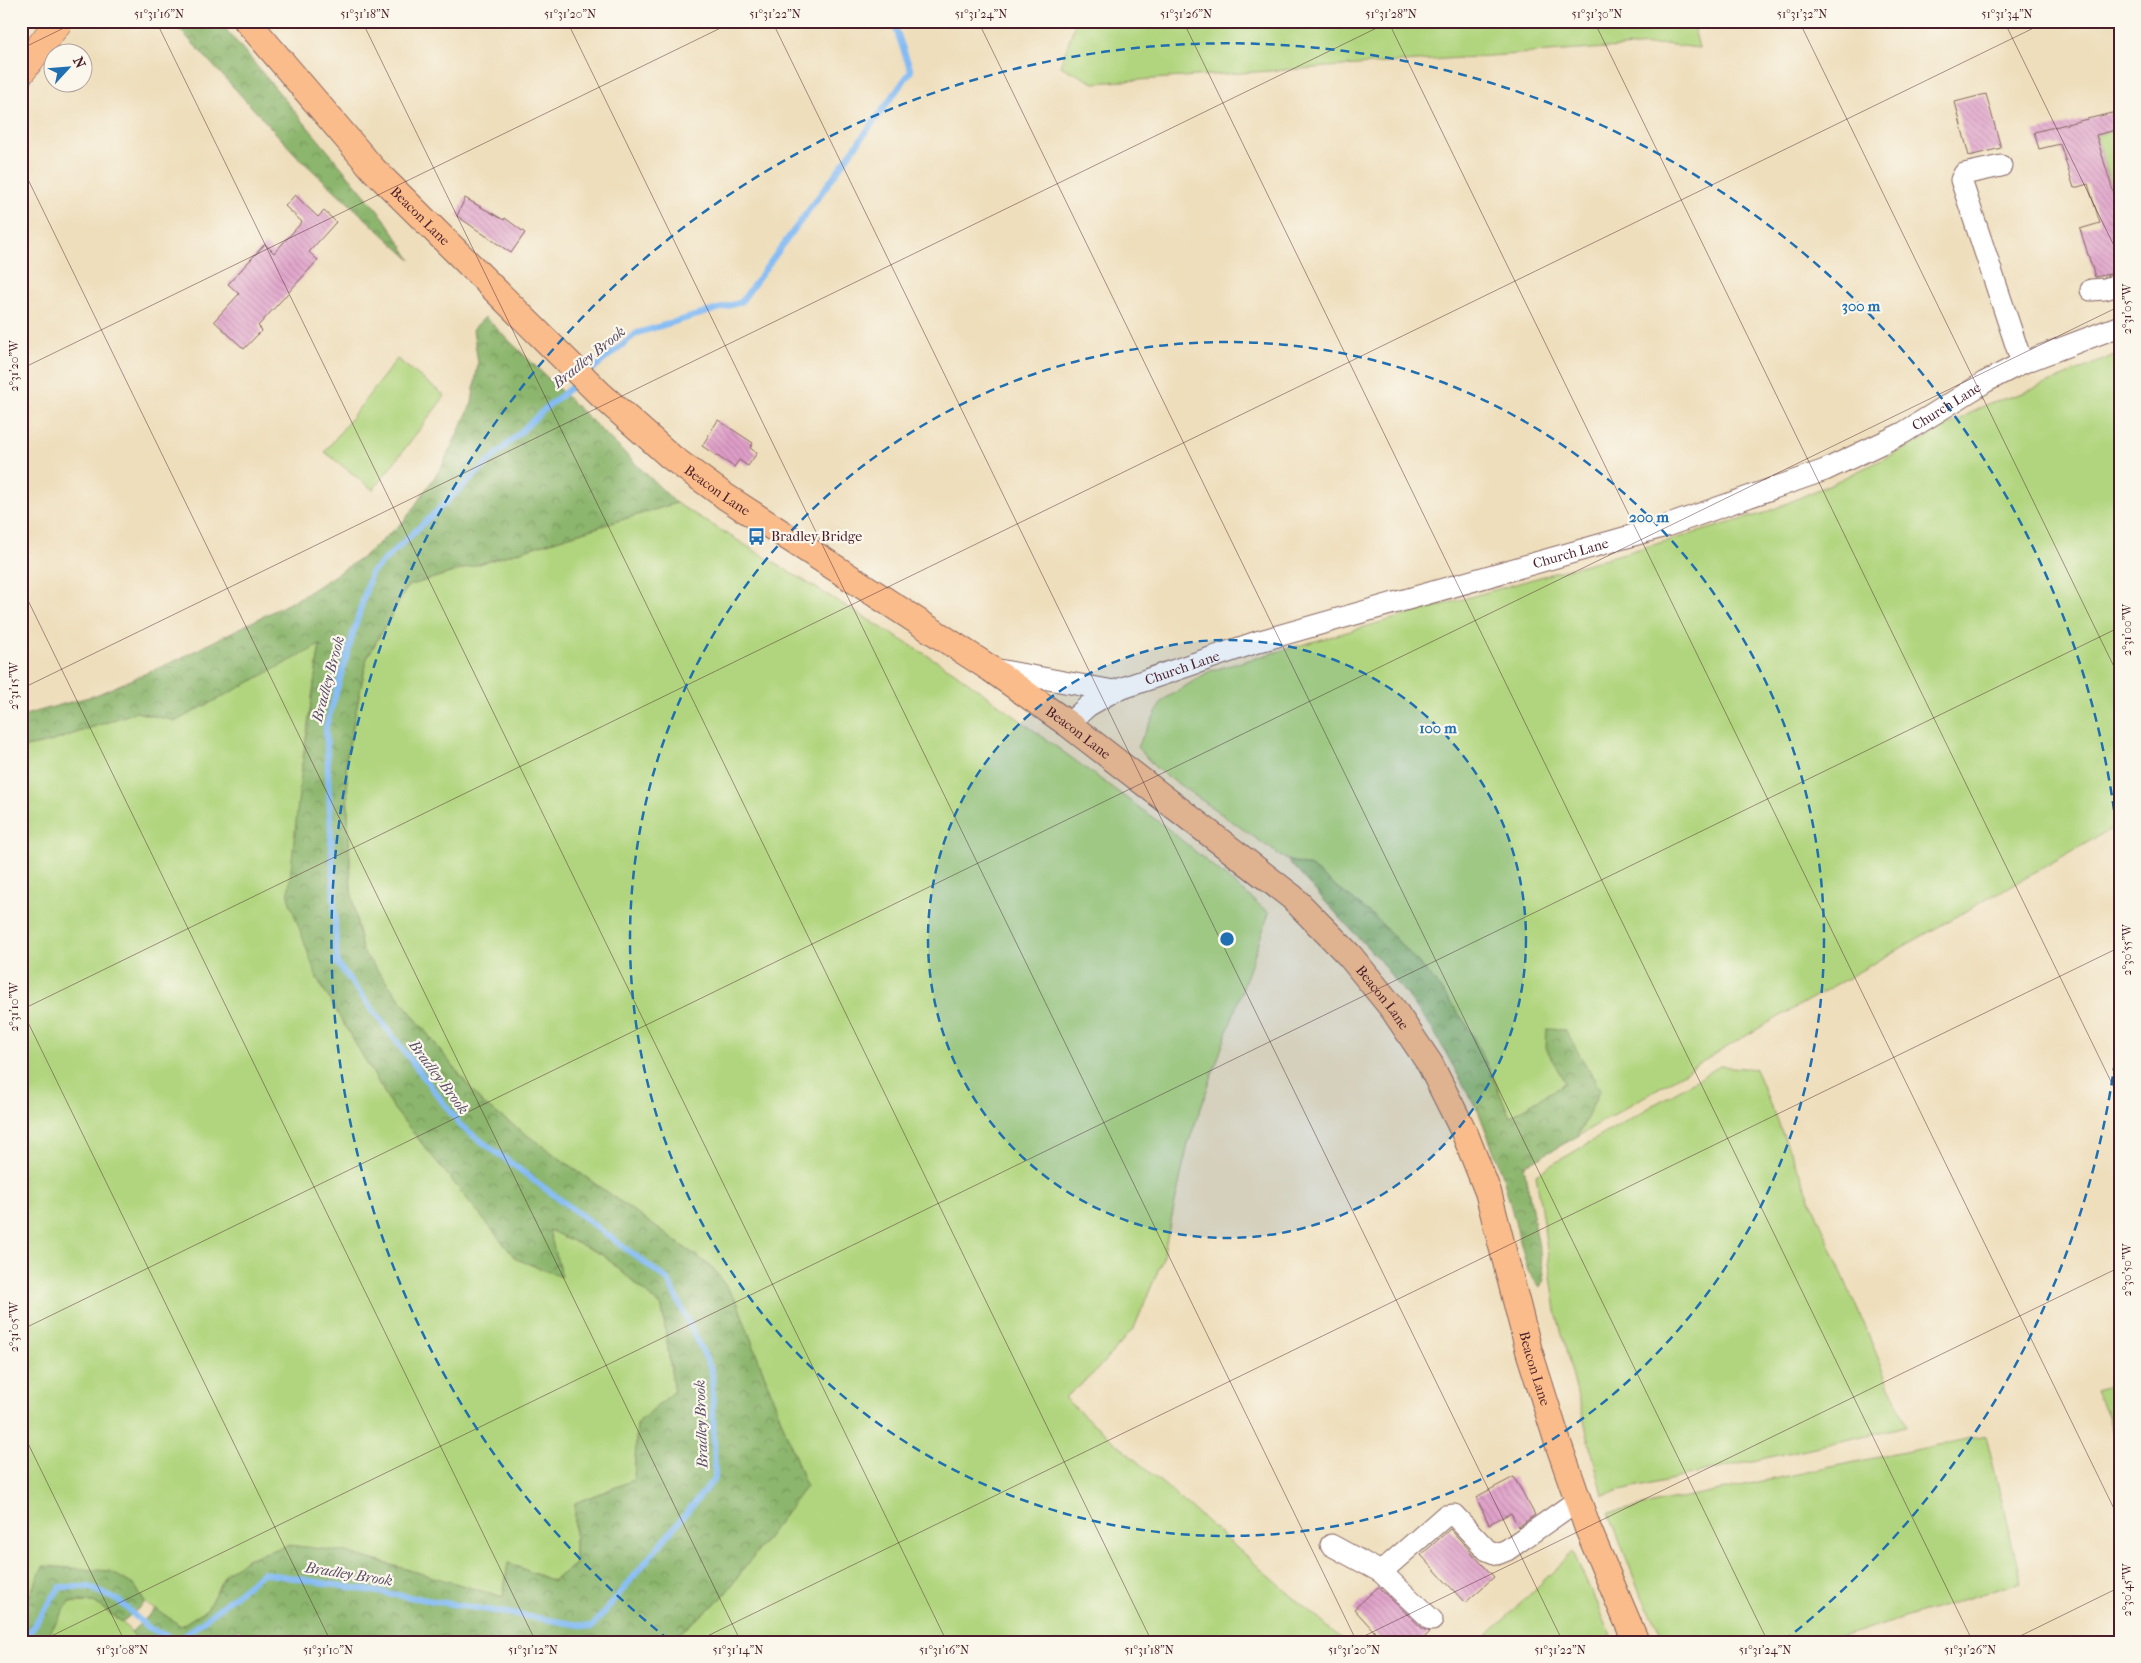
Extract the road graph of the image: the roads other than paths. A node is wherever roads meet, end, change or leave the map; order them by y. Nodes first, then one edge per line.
1 (59, 21) edge
2 (247, 21) edge
3 (21, 72) edge
4 (2001, 166) dead end
5 (2120, 284) edge
6 (2091, 290) dead end
7 (2120, 326) edge
8 (2022, 363) junction
9 (990, 669) junction
10 (1114, 692) junction
11 (1068, 724) junction
12 (1578, 1500) junction
13 (1331, 1545) dead end
14 (1381, 1572) junction
15 (1432, 1620) dead end
16 (1636, 1642) edge

1 - 3 highway
2 - 9 main road, Beacon Lane
4 - 8 street
5 - 6 street
7 - 8 street, Church Lane
8 - 10 street, Church Lane
9 - 10 street, Church Lane
9 - 11 main road, Beacon Lane
10 - 11 street, Church Lane
11 - 12 main road, Beacon Lane
12 - 14 street
12 - 16 main road, Beacon Lane
13 - 14 street
14 - 15 street

